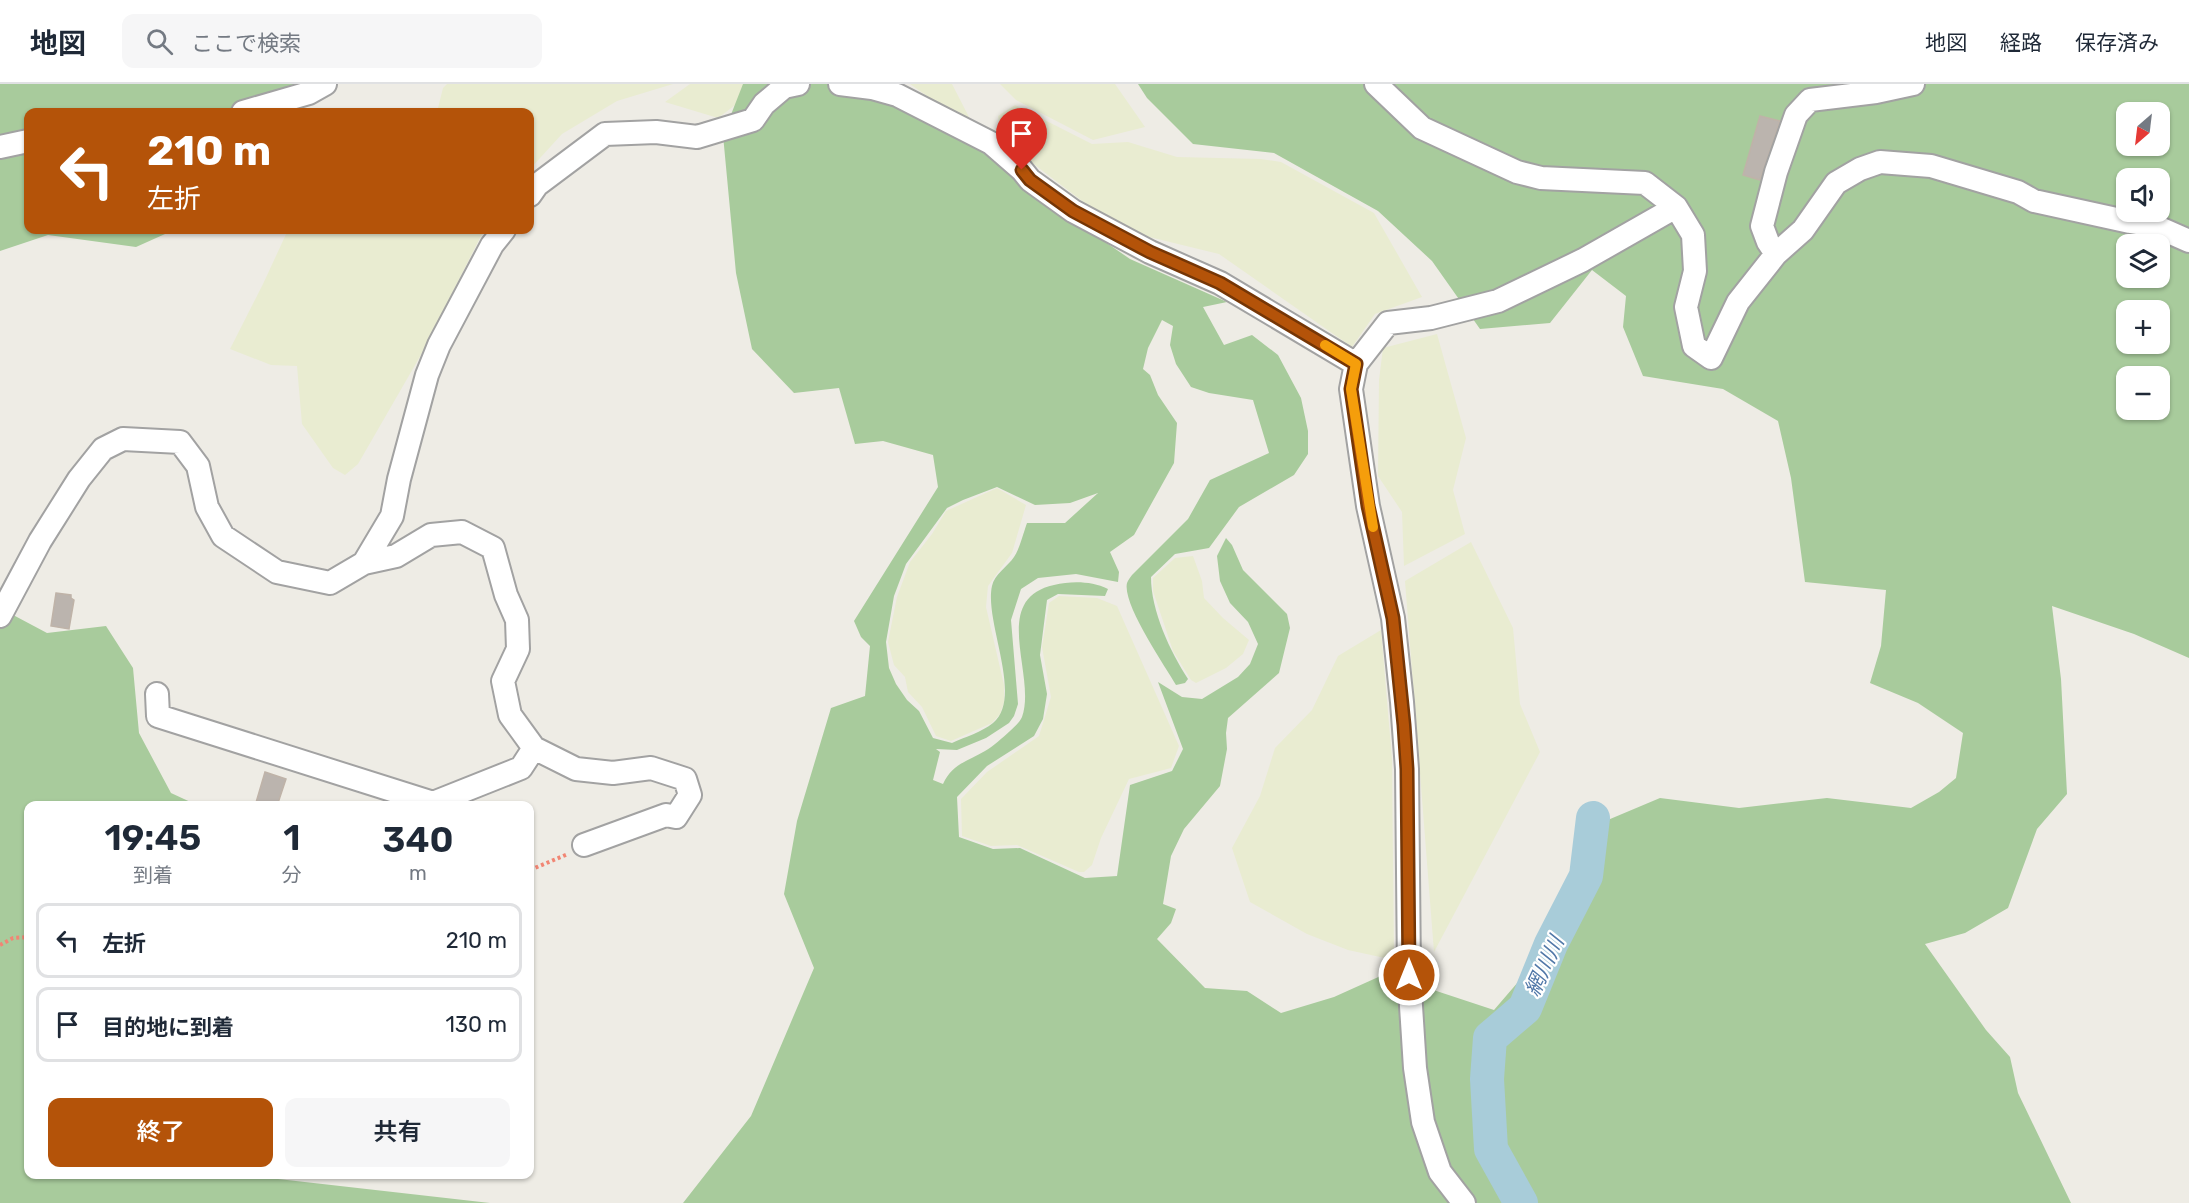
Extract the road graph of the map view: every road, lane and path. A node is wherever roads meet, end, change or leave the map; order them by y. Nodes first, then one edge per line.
1 (325, 84) edge
2 (798, 84) edge
3 (840, 84) edge
4 (1376, 84) edge
5 (1912, 84) edge
6 (257, 108) edge
7 (24, 142) edge
8 (0, 147) edge
9 (534, 189) edge
10 (1676, 207) junction
11 (501, 234) edge
12 (2189, 241) edge
13 (1776, 254) junction
14 (1356, 364) junction
15 (364, 563) junction
16 (0, 616) edge
17 (157, 694) dead end
18 (534, 748) junction
19 (427, 801) edge
20 (438, 801) edge
21 (584, 845) joint
22 (534, 868) edge
23 (24, 937) edge
24 (0, 945) edge
25 (1464, 1203) edge

1 - 6 street
2 - 9 street
3 - 14 street
4 - 10 street
5 - 13 street
7 - 8 street
10 - 13 street
10 - 14 street
11 - 15 street
12 - 13 street
14 - 25 street
15 - 16 street
15 - 18 street
17 - 19 street
18 - 20 street
18 - 21 street
21 - 22 path
23 - 24 path

